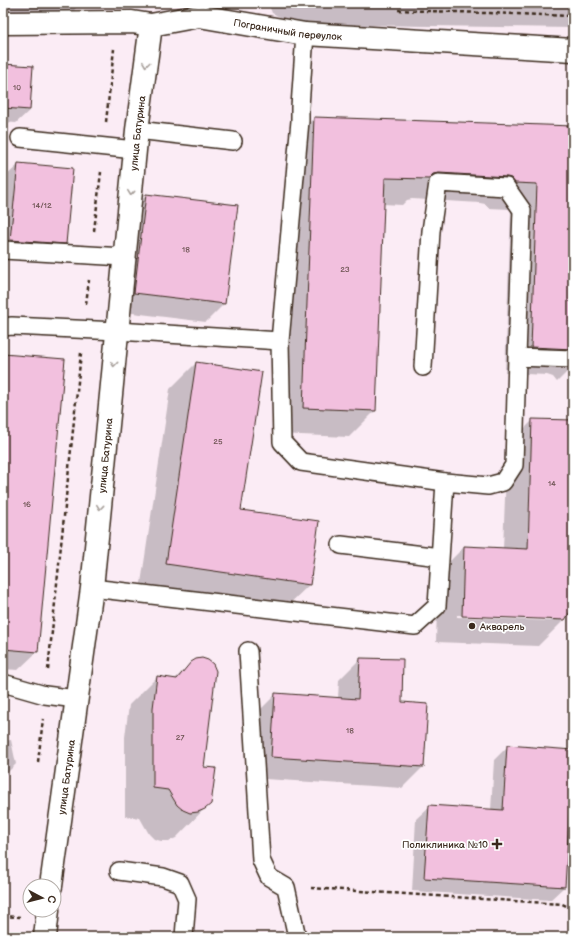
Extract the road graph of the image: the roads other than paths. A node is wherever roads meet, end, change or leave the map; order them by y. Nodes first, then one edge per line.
1 (199, 9) edge
2 (3, 23) edge
3 (151, 25) junction
4 (305, 34) junction
5 (573, 50) edge
6 (20, 138) dead end
7 (136, 140) junction
8 (233, 140) dead end
9 (3, 250) edge
10 (124, 257) junction
11 (3, 327) edge
12 (118, 331) junction
13 (280, 341) junction
14 (517, 356) junction
15 (573, 359) edge
16 (423, 366) dead end
17 (445, 482) junction
18 (341, 545) dead end
19 (440, 557) junction
20 (92, 588) junction
21 (248, 651) dead end
22 (3, 683) edge
23 (76, 699) junction
24 (119, 871) dead end
25 (52, 878) edge
26 (47, 918) edge
27 (45, 937) edge
28 (184, 937) edge
29 (297, 937) edge

1 - 3 street, Пограничный переулок
1 - 4 street, Пограничный переулок
2 - 3 street, Пограничный переулок
3 -> 7 street, улица Батурина
4 - 5 street, Пограничный переулок
4 - 13 lane
6 - 7 lane
7 - 8 lane
7 -> 10 street, улица Батурина
9 - 10 lane
10 - 12 street, улица Батурина
11 - 12 lane
12 - 13 lane
12 -> 20 street, улица Батурина
13 - 17 lane
14 - 15 lane
14 - 16 lane
14 - 17 lane
17 - 19 lane
18 - 19 lane
19 - 20 lane
20 - 23 street, улица Батурина
21 - 29 lane
22 - 23 lane
23 - 25 street, улица Батурина
24 - 28 lane
26 - 27 street

